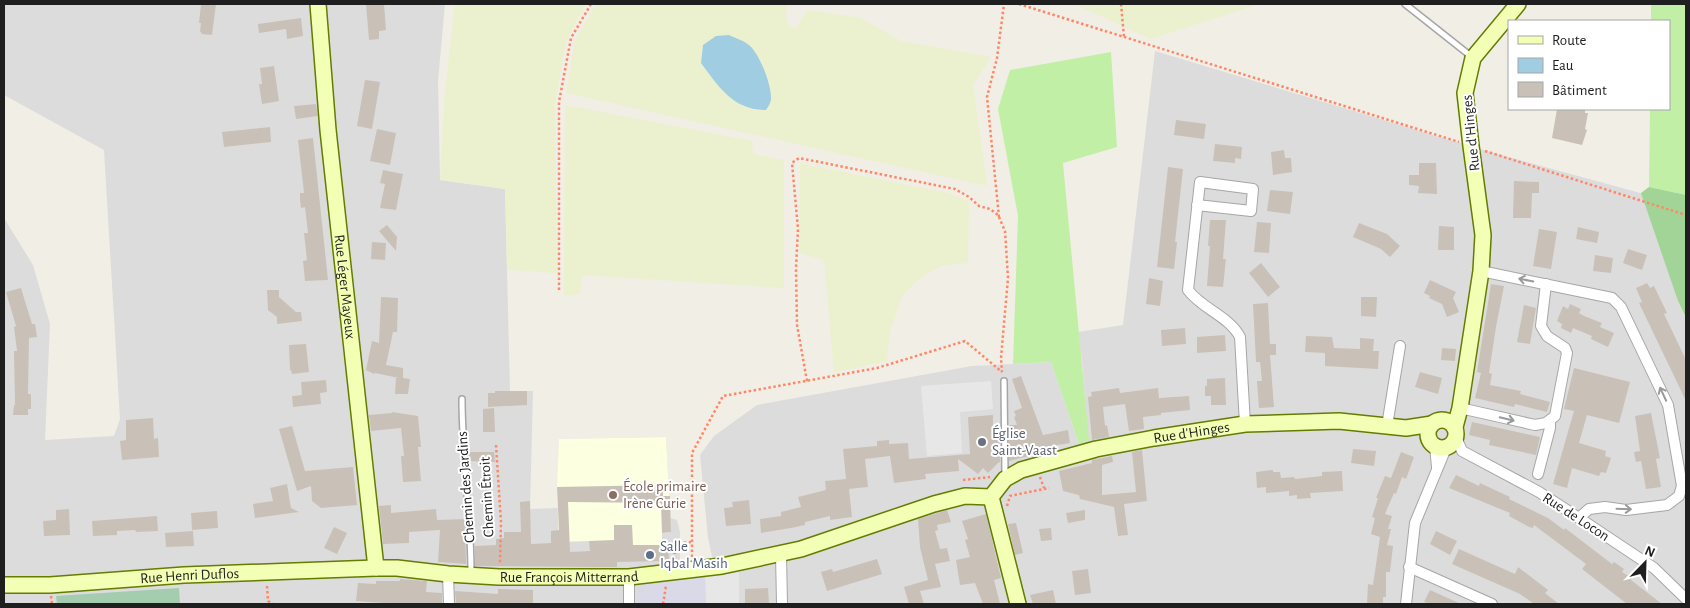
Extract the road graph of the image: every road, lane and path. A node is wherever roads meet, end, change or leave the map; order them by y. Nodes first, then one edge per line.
1 (318, 4) edge
2 (591, 4) edge
3 (1004, 4) edge
4 (1019, 4) edge
5 (1121, 4) edge
6 (1405, 4) edge
7 (1518, 4) edge
8 (1124, 37) junction
9 (1473, 58) junction
10 (1470, 146) junction
11 (1197, 205) junction
12 (1686, 215) edge
13 (999, 218) junction
14 (1481, 271) junction
15 (1546, 284) junction
16 (559, 290) dead end
17 (1400, 346) dead end
18 (807, 381) junction
19 (1004, 381) dead end
20 (462, 398) dead end
21 (1461, 402) junction
22 (1550, 420) junction
23 (1245, 424) junction
24 (1387, 426) junction
25 (1443, 436) junction
26 (496, 445) dead end
27 (1005, 472) junction
28 (1538, 474) dead end
29 (963, 480) dead end
30 (1049, 488) dead end
31 (992, 504) junction
32 (1579, 518) junction
33 (691, 542) junction
34 (781, 554) junction
35 (1409, 567) junction
36 (376, 568) junction
37 (692, 569) junction
38 (667, 572) junction
39 (448, 574) junction
40 (470, 576) junction
41 (500, 577) junction
42 (629, 578) junction
43 (4, 585) edge
44 (267, 588) dead end
45 (1686, 599) edge
46 (273, 604) edge
47 (449, 604) edge
48 (629, 604) edge
49 (663, 604) edge
50 (782, 604) edge
51 (1018, 604) edge
52 (1406, 604) edge
53 (1492, 604) edge

1 - 36 street, Rue Léger Mayeux
2 - 16 path
3 - 13 path
4 - 8 path
5 - 8 path
6 - 9 lane
7 - 9 street, Rue d'Hinges
8 - 10 path
9 - 10 street, Rue d'Hinges
10 - 12 path
10 - 14 street, Rue d'Hinges
11 - 11 street
11 - 23 street
13 - 18 path
13 - 18 path
15 -> 14 street
14 - 21 street, Rue d'Hinges
15 - 22 street
32 -> 15 street
17 - 24 street
18 - 33 path
19 - 27 lane
20 - 40 lane, Chemin des Jardins
21 -> 22 street
21 - 25 street
22 - 28 street
23 - 24 street, Rue d'Hinges
23 - 27 street, Rue d'Hinges
24 - 25 street, Rue d'Hinges
25 - 32 street, Rue de Locon
25 - 35 street
26 - 41 path, Chemin Étroit
27 - 29 path
27 - 31 street, Rue d'Hinges
30 - 31 path
31 - 34 street, Rue François Mitterrand
31 - 51 street
32 - 45 street, Rue de Locon
33 - 37 path
33 - 38 path
34 - 37 street, Rue François Mitterrand
34 - 50 street
35 - 52 street
35 - 53 street
36 - 39 street, Rue François Mitterrand
36 - 43 street, Rue Henri Duflos
37 - 38 street, Rue François Mitterrand
38 - 42 street, Rue François Mitterrand
38 - 49 path
39 - 40 street, Rue François Mitterrand
39 - 47 street
40 - 41 street, Rue François Mitterrand
41 - 42 street, Rue François Mitterrand
42 - 48 street
44 - 46 path

